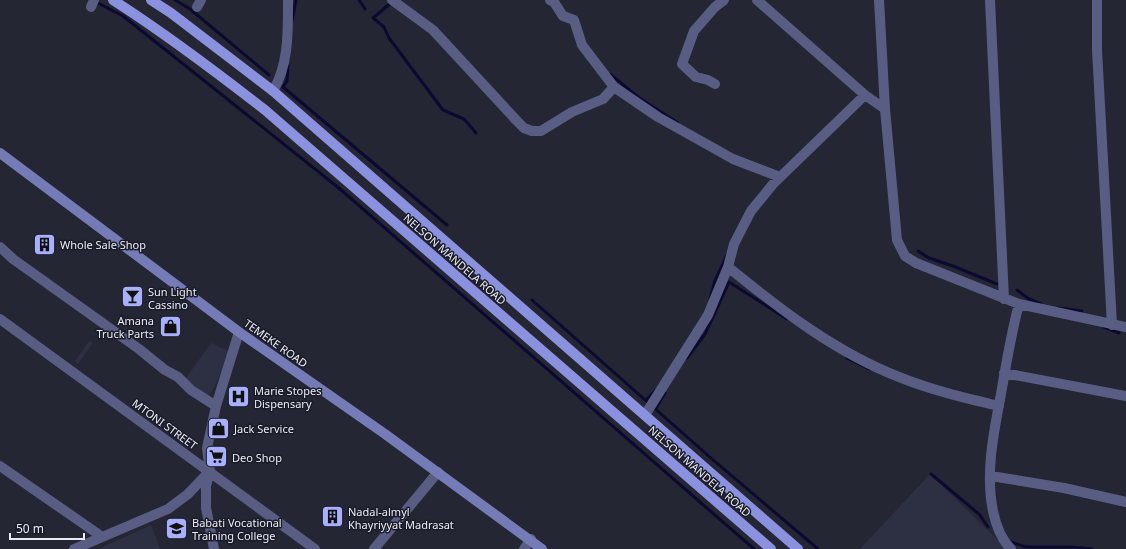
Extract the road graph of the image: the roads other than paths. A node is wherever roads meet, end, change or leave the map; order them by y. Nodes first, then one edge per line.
1 (113, 0) edge
2 (151, 0) edge
3 (288, 0) edge
4 (392, 0) edge
5 (550, 0) edge
6 (724, 0) edge
7 (757, 0) edge
8 (879, 0) edge
9 (990, 0) edge
10 (1097, 0) edge
11 (715, 84) dead end
12 (614, 86) junction
13 (273, 91) junction
14 (865, 95) junction
15 (885, 110) junction
16 (0, 153) edge
17 (780, 177) junction
18 (0, 247) edge
19 (728, 267) junction
20 (1004, 299) junction
21 (1019, 304) junction
22 (0, 319) edge
23 (1112, 325) junction
24 (1126, 327) edge
25 (239, 332) junction
26 (1004, 373) junction
27 (1126, 396) edge
28 (216, 406) junction
29 (999, 406) junction
30 (645, 415) junction
31 (0, 466) edge
32 (210, 472) junction
33 (438, 472) junction
34 (991, 476) junction
35 (1126, 502) edge
36 (101, 536) junction
37 (531, 539) junction
38 (74, 549) edge
39 (214, 549) edge
40 (315, 549) edge
41 (374, 549) edge
42 (524, 549) edge
43 (542, 549) edge
44 (771, 549) edge
45 (798, 549) edge
46 (1011, 549) edge

1 - 44 main road, NELSON MANDELA ROAD
2 - 13 main road, NELSON MANDELA ROAD
3 - 13 street
4 - 12 street
5 - 12 street
6 - 11 street
7 - 14 street
8 - 15 street
9 - 20 street
10 - 23 street
12 - 17 street
13 - 30 main road, NELSON MANDELA ROAD
14 - 15 street
14 - 17 street
15 - 20 street
16 - 25 street, TEMEKE ROAD
17 - 19 street
18 - 28 street
19 - 29 street
19 - 30 street
20 - 21 street
21 - 23 street
21 - 26 street
22 - 32 street, MTONI STREET
23 - 24 street
25 - 28 street
25 - 33 street, TEMEKE ROAD
26 - 27 street
26 - 29 street
28 - 32 street
29 - 34 street
30 - 45 main road, NELSON MANDELA ROAD
31 - 36 street
32 - 36 street
32 - 39 street
32 - 40 street, MTONI STREET
33 - 37 street, TEMEKE ROAD
33 - 41 street
34 - 35 street
34 - 46 street
36 - 38 street
37 - 42 street
37 - 43 street, TEMEKE ROAD

